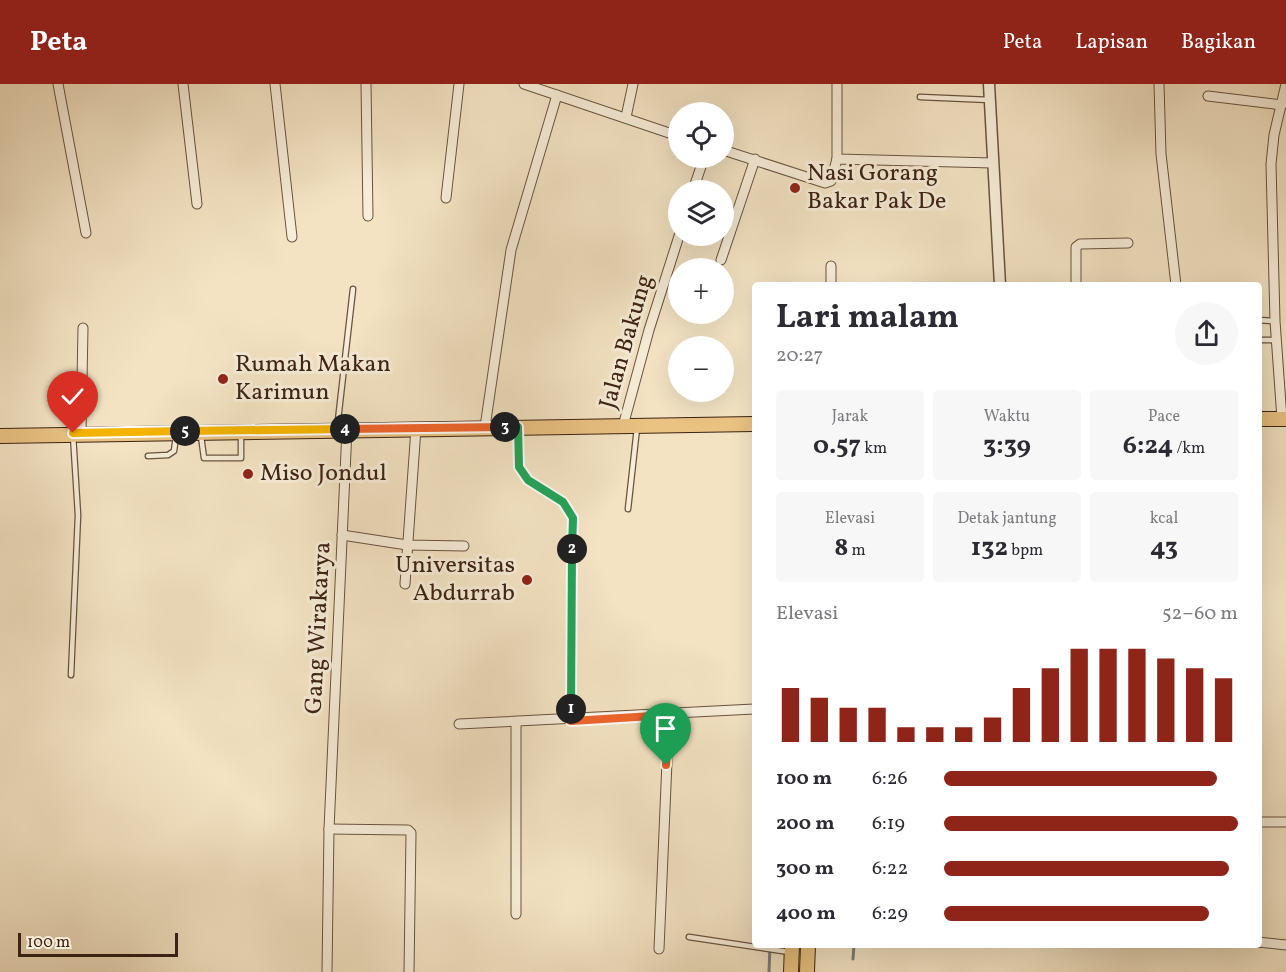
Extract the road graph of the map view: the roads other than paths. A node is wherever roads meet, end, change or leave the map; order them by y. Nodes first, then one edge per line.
1 (58, 84) edge
2 (183, 84) edge
3 (276, 84) edge
4 (366, 84) edge
5 (459, 84) edge
6 (524, 84) edge
7 (633, 84) edge
8 (837, 84) edge
9 (989, 84) edge
10 (1159, 84) edge
11 (1286, 84) edge
12 (557, 95) junction
13 (1208, 96) dead end
14 (920, 97) dead end
15 (990, 100) junction
16 (1282, 105) junction
17 (626, 117) junction
18 (668, 132) edge
19 (734, 153) edge
20 (755, 159) junction
21 (837, 159) junction
22 (993, 162) junction
23 (446, 198) dead end
24 (197, 204) dead end
25 (368, 216) dead end
26 (86, 233) dead end
27 (292, 237) dead end
28 (1128, 243) dead end
29 (676, 246) edge
30 (722, 258) edge
31 (831, 266) dead end
32 (831, 282) edge
33 (1000, 282) edge
34 (1076, 282) edge
35 (1176, 282) edge
36 (353, 289) dead end
37 (1262, 320) edge
38 (1275, 321) junction
39 (83, 328) dead end
40 (1262, 340) edge
41 (1277, 340) junction
42 (1262, 419) edge
43 (1284, 419) edge
44 (752, 424) edge
45 (638, 425) junction
46 (623, 426) junction
47 (485, 427) junction
48 (518, 427) junction
49 (416, 428) junction
50 (342, 429) junction
51 (241, 430) junction
52 (176, 431) junction
53 (201, 431) junction
54 (77, 433) junction
55 (0, 436) edge
56 (148, 456) dead end
57 (628, 509) dead end
58 (342, 535) junction
59 (407, 545) junction
60 (464, 546) dead end
61 (405, 584) dead end
62 (71, 675) dead end
63 (752, 710) edge
64 (669, 715) junction
65 (571, 721) junction
66 (516, 723) junction
67 (459, 724) dead end
68 (1262, 822) edge
69 (1286, 822) edge
70 (329, 829) junction
71 (516, 914) dead end
72 (689, 937) dead end
73 (1262, 942) edge
74 (1286, 945) edge
75 (792, 948) edge
76 (808, 948) edge
77 (659, 949) dead end
78 (327, 972) edge
79 (409, 972) edge
80 (791, 972) edge
81 (807, 972) edge

1 - 26 street
2 - 24 street
3 - 27 street
4 - 25 street
5 - 23 street
6 - 12 street
7 - 17 street
8 - 21 street
9 - 15 street
10 - 35 street
11 - 16 street
12 - 17 street
12 - 47 street
13 - 16 street
14 - 15 lane
15 - 22 street
16 - 38 street
17 - 18 street
19 - 20 street
20 - 21 street
20 - 30 street
21 - 22 street
22 - 33 street
28 - 34 street
29 - 46 street, Jalan Bakung
31 - 32 street
36 - 50 lane
37 - 38 lane
38 - 41 street
39 - 54 street
40 - 41 lane
41 - 43 street
42 - 43 main road
44 - 45 main road
45 - 46 main road
45 - 57 lane
46 - 48 main road
47 - 48 main road
47 - 49 main road
48 - 65 lane
49 - 50 main road
49 - 59 street
50 - 51 main road
50 - 58 street, Gang Wirakarya
51 - 53 main road
51 - 53 lane
52 - 53 main road
52 - 54 main road
52 - 56 lane
54 - 55 main road
54 - 62 lane
58 - 59 street
58 - 70 street, Gang Wirakarya
59 - 60 street
59 - 61 street
63 - 64 street
64 - 65 street
64 - 77 street
65 - 66 street
66 - 67 street
66 - 71 street
68 - 69 street
70 - 78 street, Gang Wirakarya
70 - 79 street
72 - 75 lane
73 - 74 street
75 - 80 main road
76 - 81 main road

